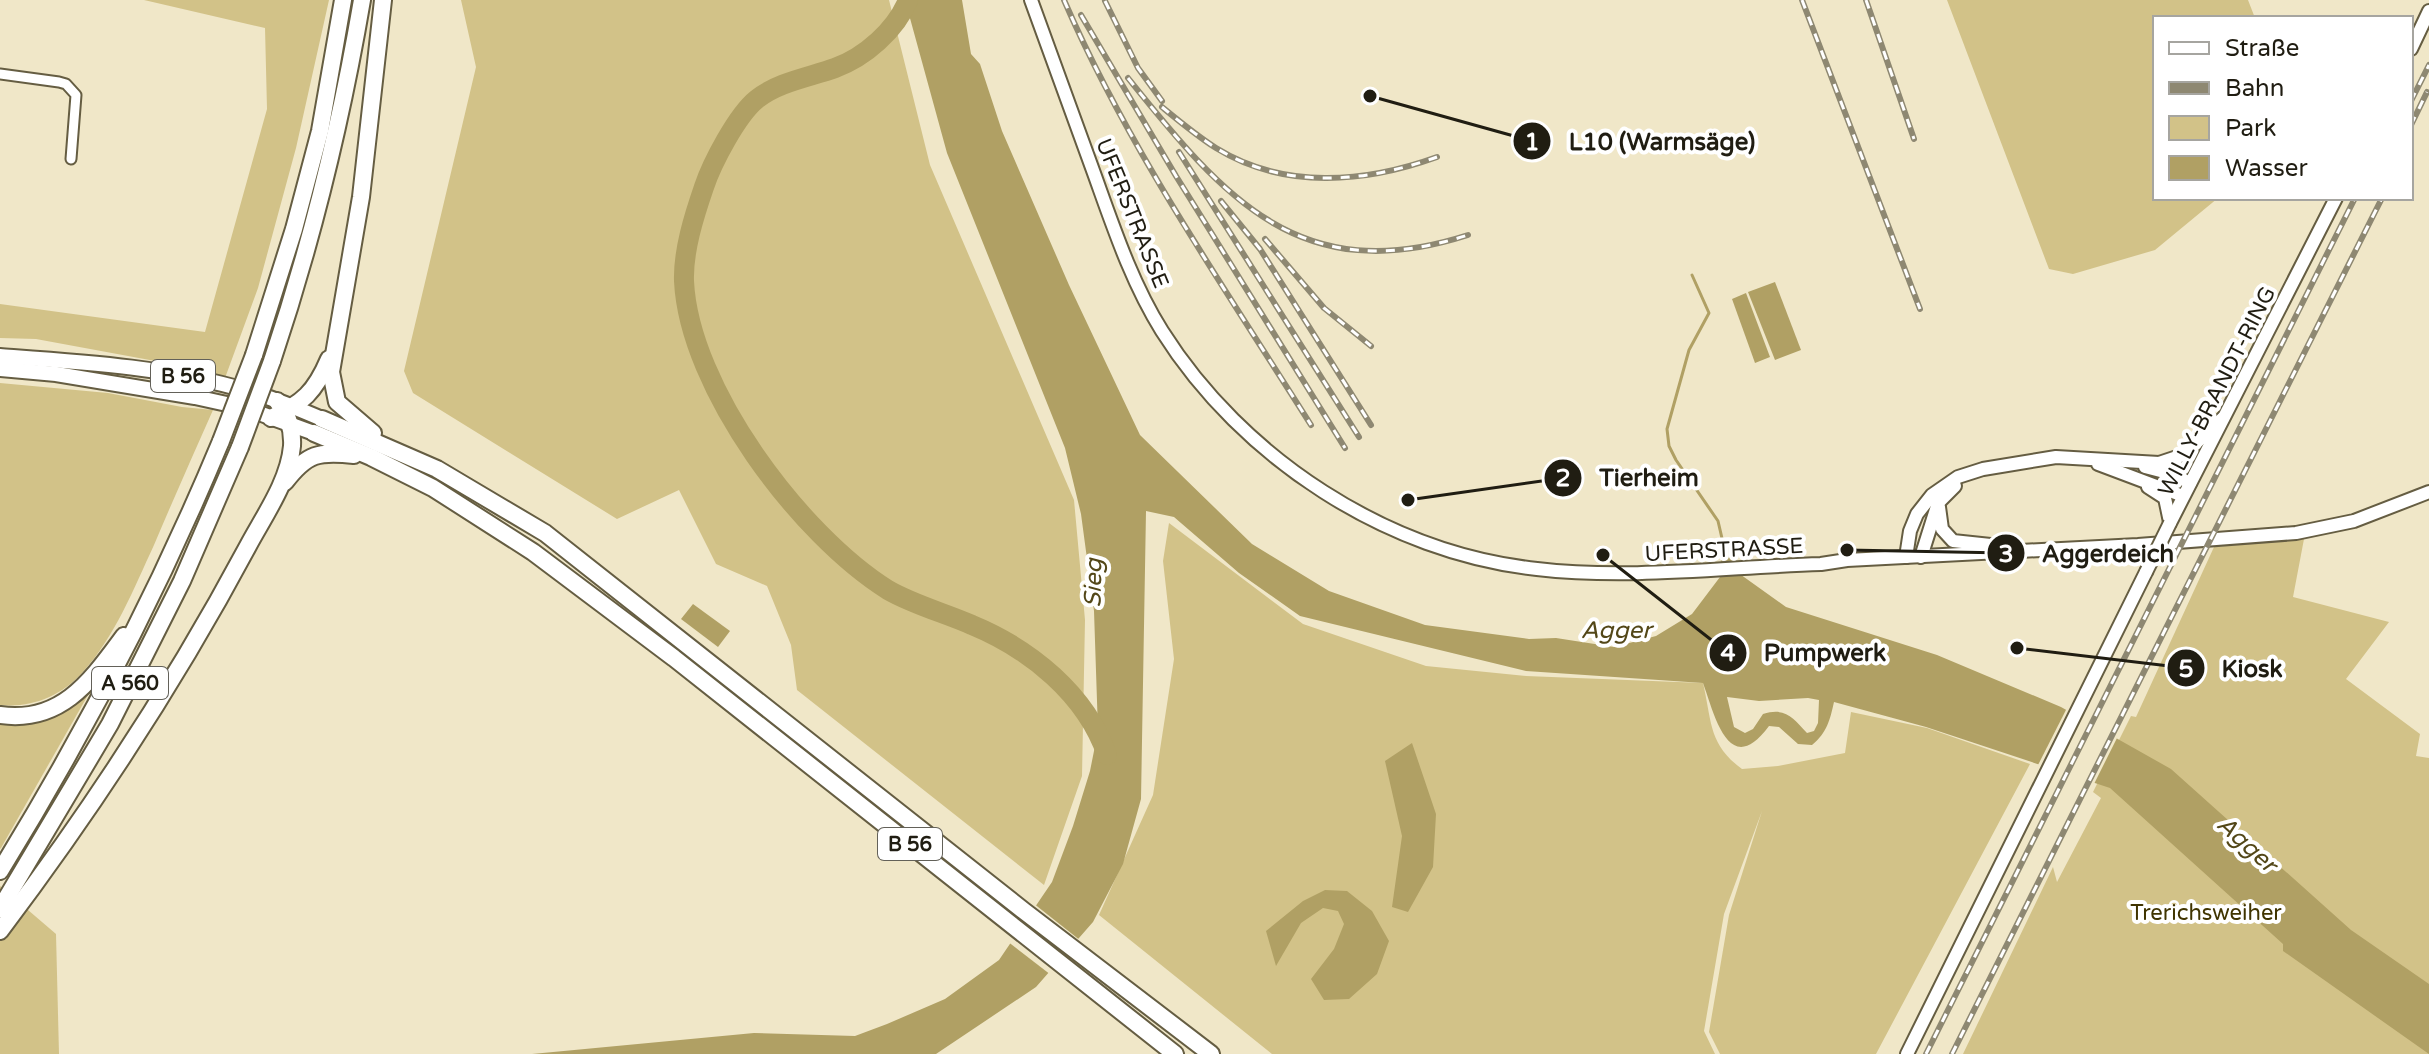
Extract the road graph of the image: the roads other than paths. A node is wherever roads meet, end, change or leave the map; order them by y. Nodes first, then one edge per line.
1 (343, 0) edge
2 (362, 0) edge
3 (383, 0) edge
4 (1031, 0) edge
5 (2429, 11) edge
6 (2413, 45) edge
7 (0, 74) edge
8 (71, 159) dead end
9 (2335, 200) edge
10 (332, 354) junction
11 (0, 356) edge
12 (0, 369) edge
13 (284, 412) junction
14 (2223, 418) junction
15 (318, 426) junction
16 (390, 446) junction
17 (371, 457) junction
18 (2076, 457) junction
19 (2127, 462) junction
20 (2106, 466) junction
21 (1997, 467) junction
22 (2190, 483) junction
23 (2429, 492) edge
24 (277, 493) junction
25 (2183, 496) junction
26 (1938, 503) junction
27 (2171, 517) junction
28 (2014, 552) junction
29 (1906, 557) junction
30 (1921, 557) junction
31 (151, 599) junction
32 (0, 715) edge
33 (0, 871) edge
34 (0, 909) edge
35 (0, 931) edge
36 (1175, 1054) edge
37 (1211, 1054) edge
38 (1907, 1054) edge

1 - 31 highway, A 560, bridge
2 - 34 highway, A 560, bridge
3 - 10 highway
4 - 29 street, UFERSTRASSE
5 - 6 street
7 - 8 street
9 - 14 street, WILLY-BRANDT-RING
10 - 13 highway
10 - 16 highway
11 - 13 main road, B 56
12 - 13 main road, B 56
13 - 15 main road, B 56
13 - 24 highway
14 - 19 street
14 - 22 street, WILLY-BRANDT-RING
15 - 16 highway, B 56
15 - 17 highway, B 56
16 - 37 highway, B 56
17 - 24 highway
17 - 36 highway, B 56
18 - 19 street
18 - 20 street
18 - 21 street
19 - 22 street
20 - 25 street
20 - 27 street
21 - 26 street
21 - 29 street
22 - 25 street, WILLY-BRANDT-RING
23 - 28 street, UFERSTRASSE
24 - 35 highway
25 - 27 street, WILLY-BRANDT-RING
26 - 28 street
26 - 30 street
27 - 38 street, WILLY-BRANDT-RING, bridge
28 - 30 street, UFERSTRASSE
29 - 30 street, UFERSTRASSE
31 - 32 highway
31 - 33 highway, A 560

